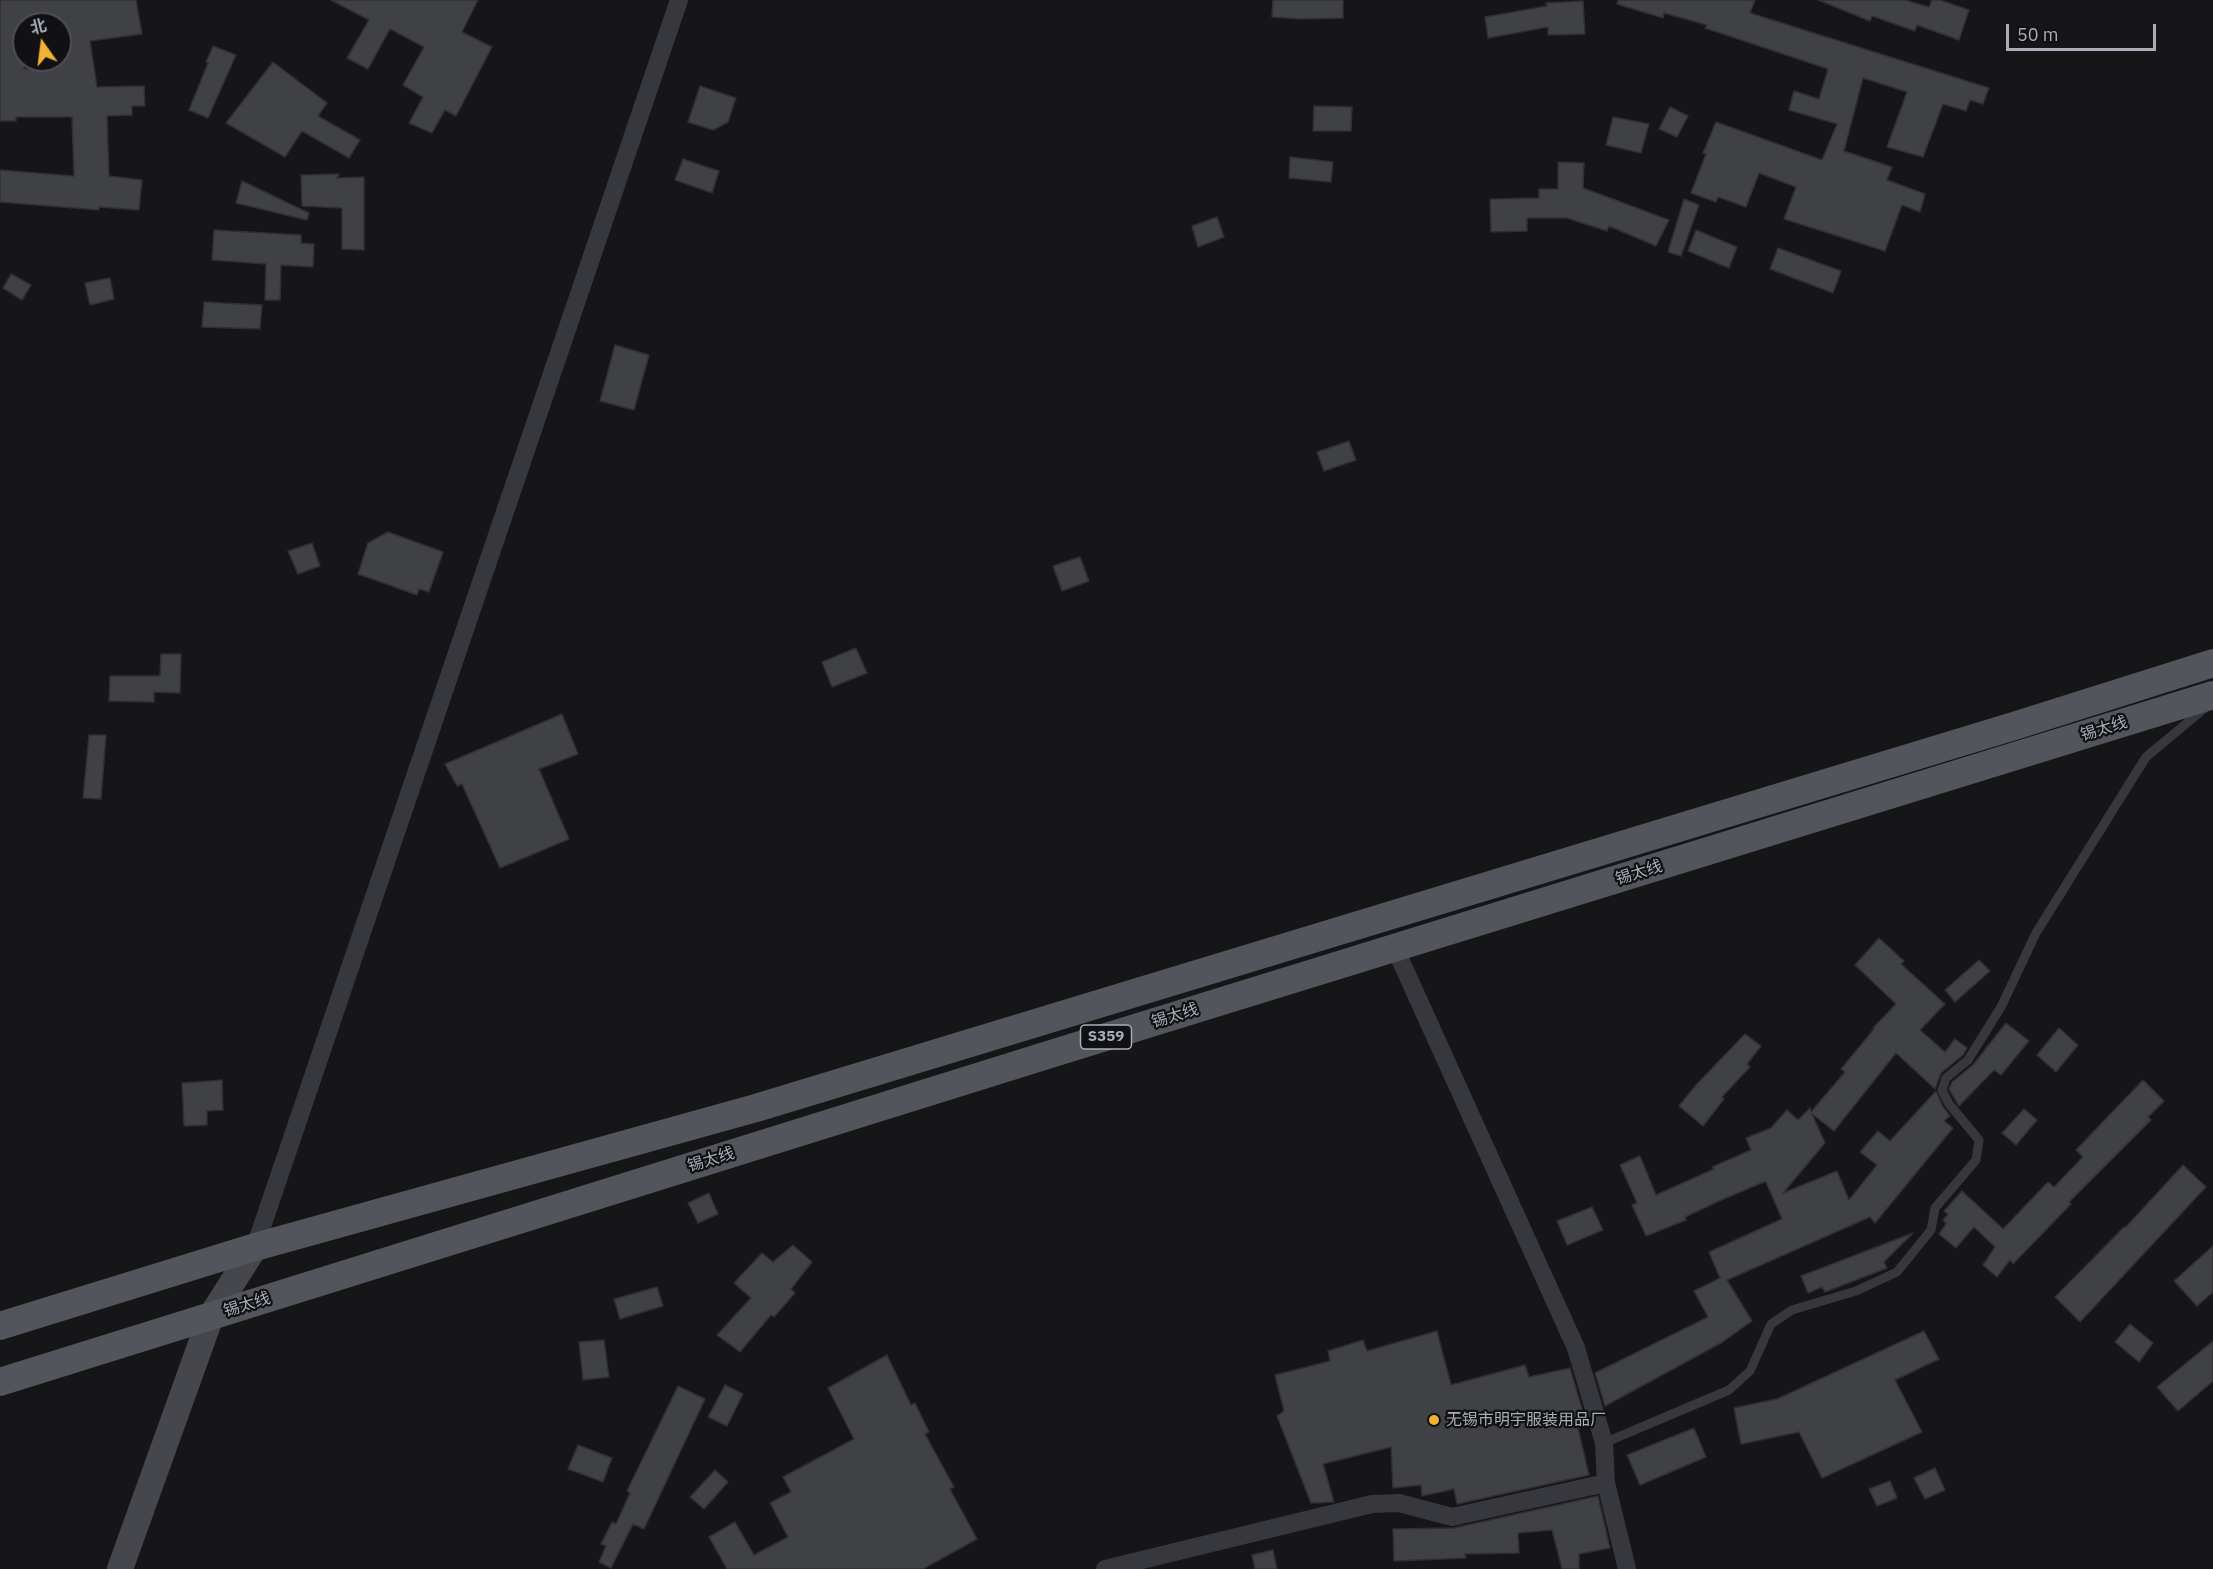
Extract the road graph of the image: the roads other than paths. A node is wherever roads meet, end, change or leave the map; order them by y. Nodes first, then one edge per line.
1 (679, 0) edge
2 (2213, 663) edge
3 (2213, 695) edge
4 (2213, 701) edge
5 (1395, 948) junction
6 (255, 1247) junction
7 (211, 1316) junction
8 (0, 1326) edge
9 (0, 1382) edge
10 (1604, 1443) junction
11 (1606, 1483) junction
12 (120, 1569) edge
13 (1105, 1569) edge
14 (1627, 1569) edge

1 - 6 street
2 - 6 main road, 锡太线 / S359
3 - 5 main road, 锡太线 / S359
4 - 10 lane
5 - 7 main road, 锡太线 / S359
5 - 10 street
6 - 7 street
6 - 8 main road, 锡太线 / S359
7 - 9 main road, 锡太线 / S359
7 - 12 street
10 - 11 street
11 - 13 street
11 - 14 street

